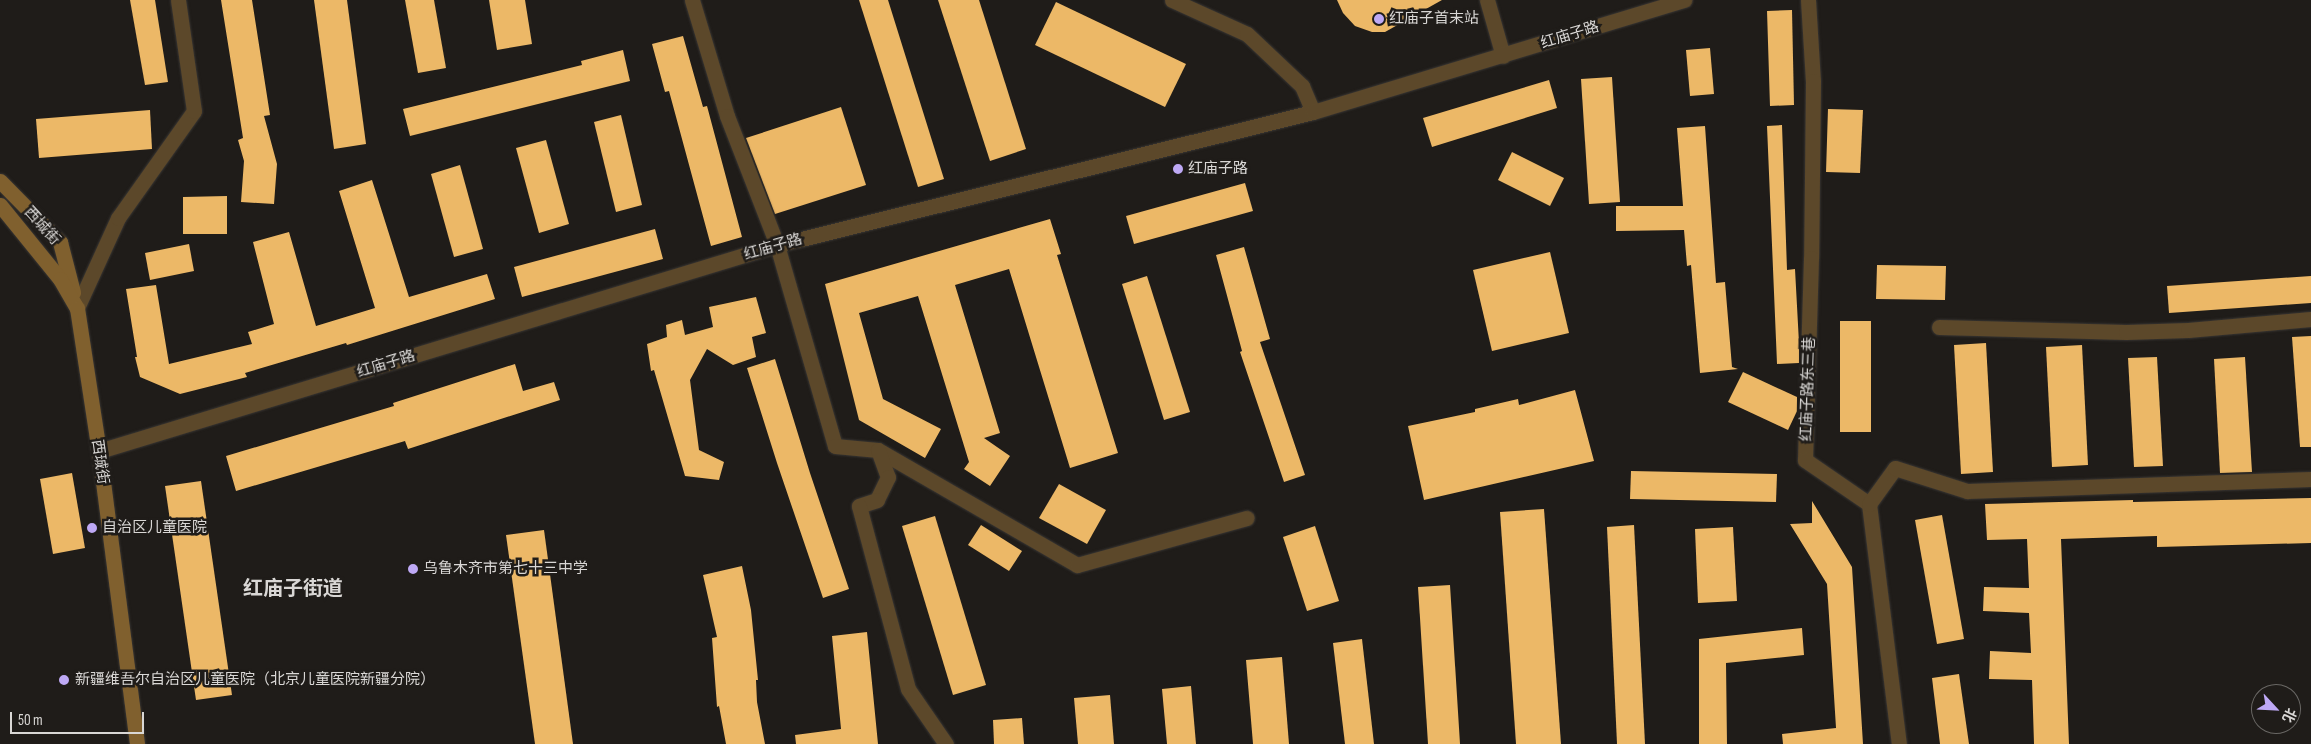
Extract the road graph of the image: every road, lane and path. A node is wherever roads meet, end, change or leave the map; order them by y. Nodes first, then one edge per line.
1 (178, 0) edge
2 (692, 0) edge
3 (1172, 0) edge
4 (1487, 0) edge
5 (1685, 0) edge
6 (1808, 0) edge
7 (1503, 56) junction
8 (1313, 112) junction
9 (0, 181) edge
10 (0, 205) edge
11 (777, 245) junction
12 (77, 308) junction
13 (2311, 319) edge
14 (1939, 327) dead end
15 (878, 450) junction
16 (98, 451) junction
17 (2311, 479) edge
18 (1869, 504) junction
19 (1247, 518) dead end
20 (137, 744) edge
21 (946, 744) edge
22 (1899, 744) edge

1 - 12 street
2 - 11 street
3 - 8 street
4 - 7 street
5 - 7 street, 红庙子路
6 - 18 street, 红庙子路东三巷
7 - 8 street, 红庙子路
8 - 11 street, 红庙子路
9 - 12 main road, 西城街
10 - 12 main road, 西珹街
11 - 15 street
11 - 16 street, 红庙子路
12 - 16 main road, 西珹街
13 - 14 street
15 - 19 street
15 - 21 street
16 - 20 main road, 西珹街
17 - 18 street
18 - 22 street

